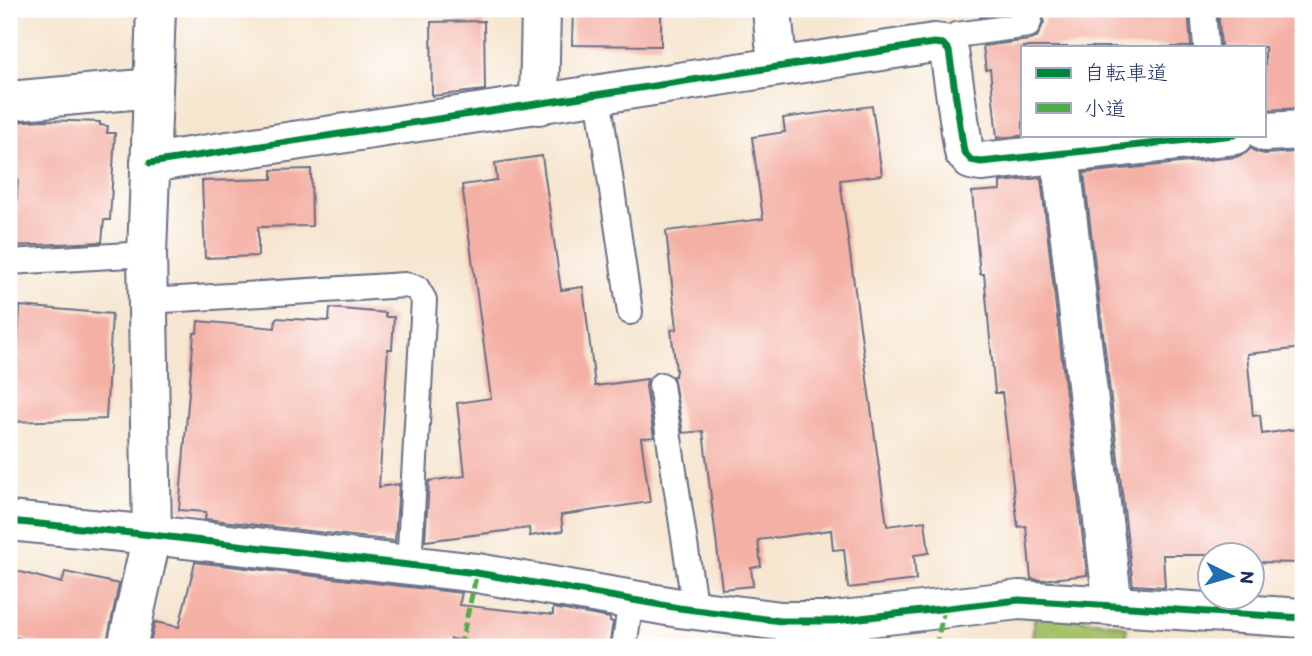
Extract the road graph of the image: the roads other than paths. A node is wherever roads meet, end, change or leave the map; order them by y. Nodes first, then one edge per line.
1 (156, 9) edge
2 (541, 9) edge
3 (772, 9) edge
4 (1030, 9) edge
5 (1203, 9) edge
6 (943, 44) junction
7 (1206, 46) edge
8 (778, 65) junction
9 (153, 88) junction
10 (598, 95) junction
11 (9, 101) edge
12 (539, 105) junction
13 (1303, 130) edge
14 (1266, 132) edge
15 (1213, 136) edge
16 (1060, 154) junction
17 (150, 163) junction
18 (147, 254) junction
19 (9, 262) edge
20 (148, 301) junction
21 (631, 312) dead end
22 (661, 385) dead end
23 (9, 521) edge
24 (152, 535) junction
25 (409, 566) junction
26 (631, 600) junction
27 (1113, 606) junction
28 (695, 610) junction
29 (1303, 618) edge
30 (127, 647) edge
31 (624, 647) edge

1 - 9 street
2 - 12 street
3 - 8 street
4 - 6 lane
5 - 7 lane
6 - 8 street
6 - 16 street
8 - 10 street
9 - 11 street
9 - 17 street
10 - 12 street
10 - 21 lane
12 - 17 street
13 - 14 street
15 - 16 street
16 - 27 street
17 - 18 street
18 - 19 lane
18 - 20 street
20 - 24 street
20 - 25 lane
22 - 28 lane
23 - 24 street
24 - 25 street
24 - 30 street
25 - 26 street
26 - 28 street
26 - 31 lane
27 - 28 street
27 - 29 street

